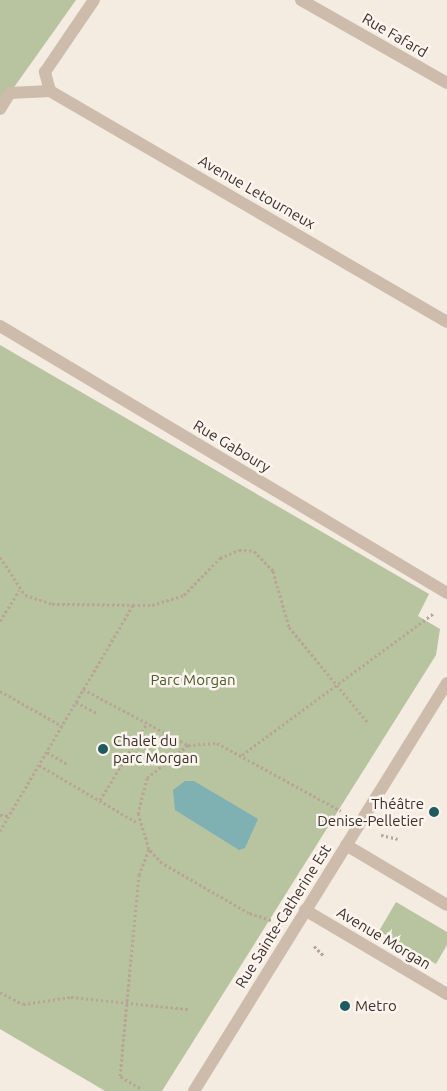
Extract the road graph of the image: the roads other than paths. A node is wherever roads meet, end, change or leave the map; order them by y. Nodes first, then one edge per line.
1 (94, 0) edge
2 (301, 0) edge
3 (447, 83) edge
4 (50, 91) junction
5 (0, 109) edge
6 (447, 322) edge
7 (0, 326) edge
8 (447, 594) edge
9 (447, 682) edge
10 (346, 845) junction
11 (447, 905) edge
12 (305, 910) junction
13 (447, 994) edge
14 (194, 1091) edge

1 - 4 street
2 - 3 street, Rue Fafard
4 - 5 street
4 - 6 street, Avenue Letourneux
7 - 8 street, Rue Gaboury
9 - 10 street, Rue Sainte-Catherine Est
10 - 11 street
10 - 12 street, Rue Sainte-Catherine Est
12 - 13 street, Avenue Morgan
12 - 14 street, Rue Sainte-Catherine Est

